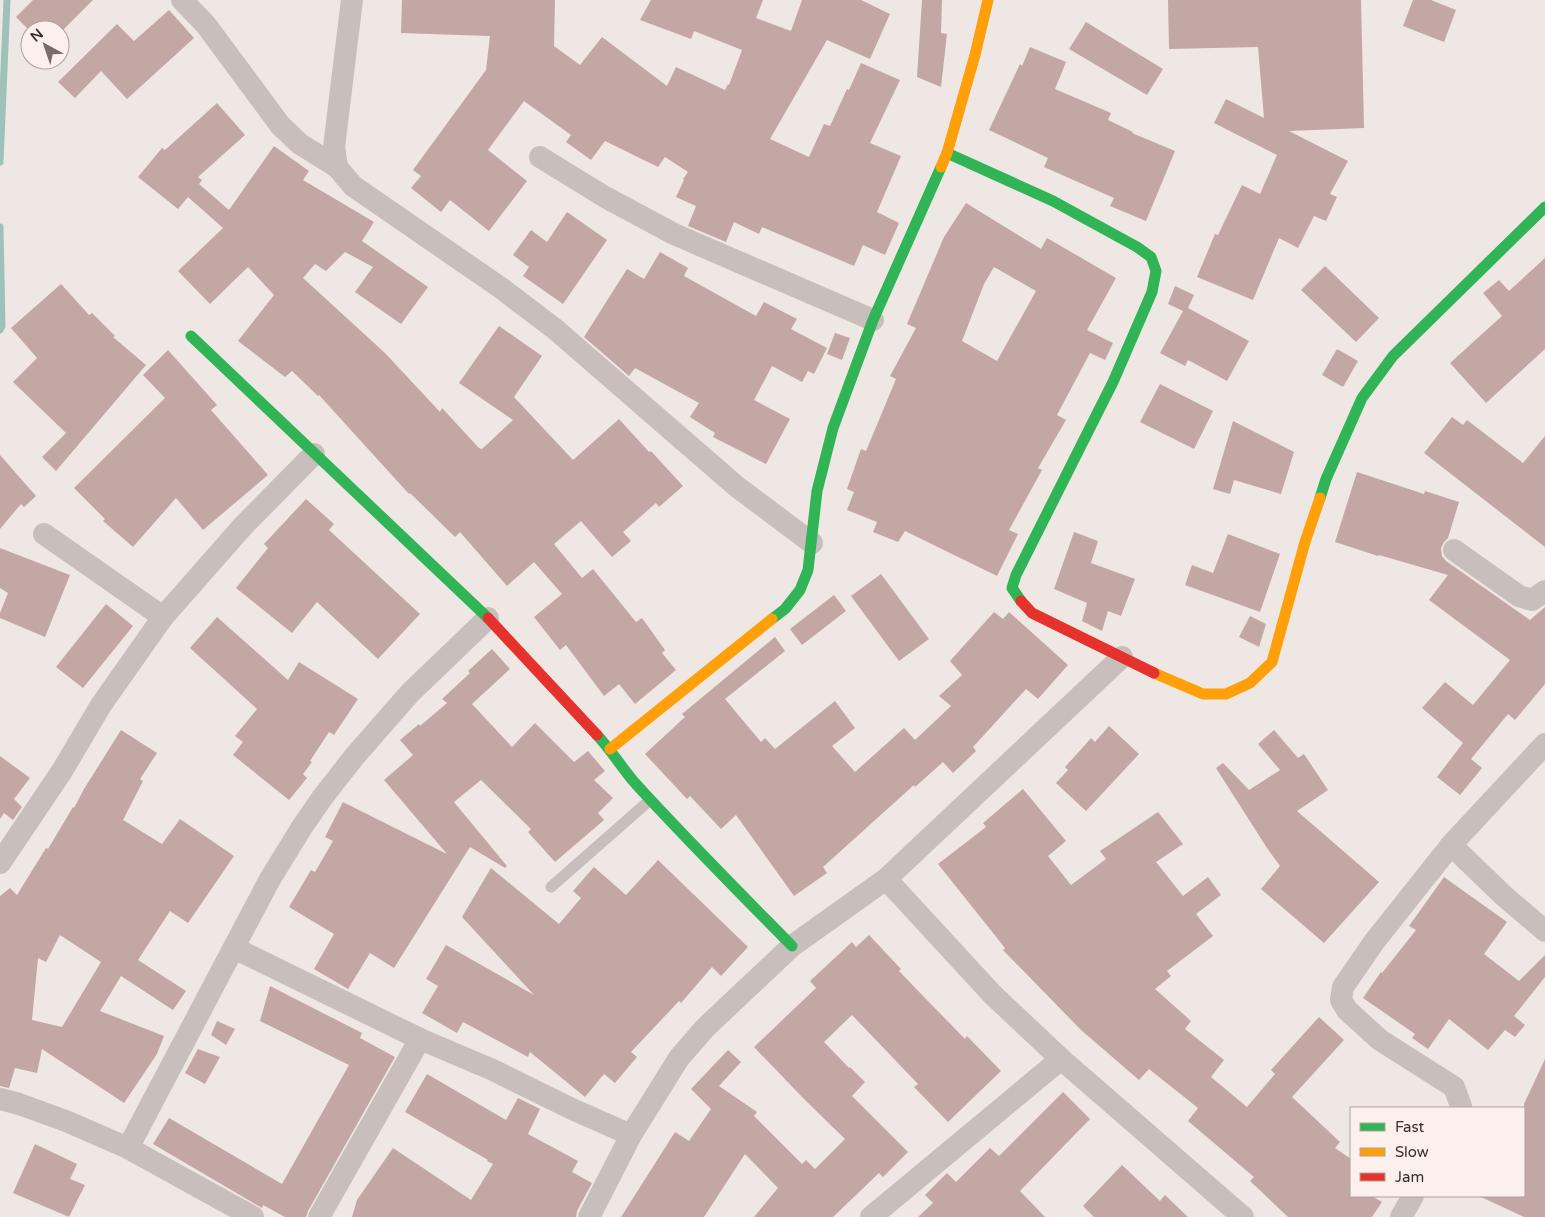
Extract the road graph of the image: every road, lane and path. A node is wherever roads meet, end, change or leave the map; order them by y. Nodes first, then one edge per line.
1 (182, 0) edge
2 (352, 0) edge
3 (988, 0) edge
4 (947, 153) junction
5 (540, 158) dead end
6 (337, 167) junction
7 (1545, 207) edge
8 (873, 320) junction
9 (191, 336) dead end
10 (314, 454) junction
11 (44, 534) dead end
12 (812, 543) junction
13 (1454, 550) dead end
14 (1545, 590) edge
15 (163, 617) junction
16 (488, 618) junction
17 (1122, 657) junction
18 (1545, 744) edge
19 (610, 749) junction
20 (650, 800) junction
21 (1452, 845) junction
22 (0, 863) edge
23 (886, 878) junction
24 (550, 887) dead end
25 (1545, 931) edge
26 (792, 946) junction
27 (234, 948) junction
28 (420, 1039) junction
29 (1061, 1059) junction
30 (0, 1100) edge
31 (1461, 1107) edge
32 (631, 1136) junction
33 (128, 1148) junction
34 (1412, 1197) edge
35 (252, 1217) edge
36 (319, 1217) edge
37 (589, 1217) edge
38 (871, 1217) edge
39 (1243, 1217) edge
40 (1401, 1217) edge

1 - 6 street
2 - 6 street
3 - 4 street
4 - 8 street
4 - 17 street
5 - 8 street
6 - 12 street
7 - 17 street
8 - 12 street
9 - 10 street
10 - 15 street
10 - 16 street
11 - 15 street
12 - 19 street
13 - 14 street
15 - 22 street
16 - 19 street
16 - 27 street
17 - 23 street
18 - 21 street
19 - 20 street
20 - 24 lane
20 - 26 street
21 - 25 street
21 - 31 street
23 - 26 street
23 - 29 street
26 - 32 street
27 - 28 street
27 - 33 street
28 - 32 street
28 - 36 street
29 - 38 street
29 - 39 street
30 - 33 street
32 - 37 street
33 - 35 street
34 - 40 street

